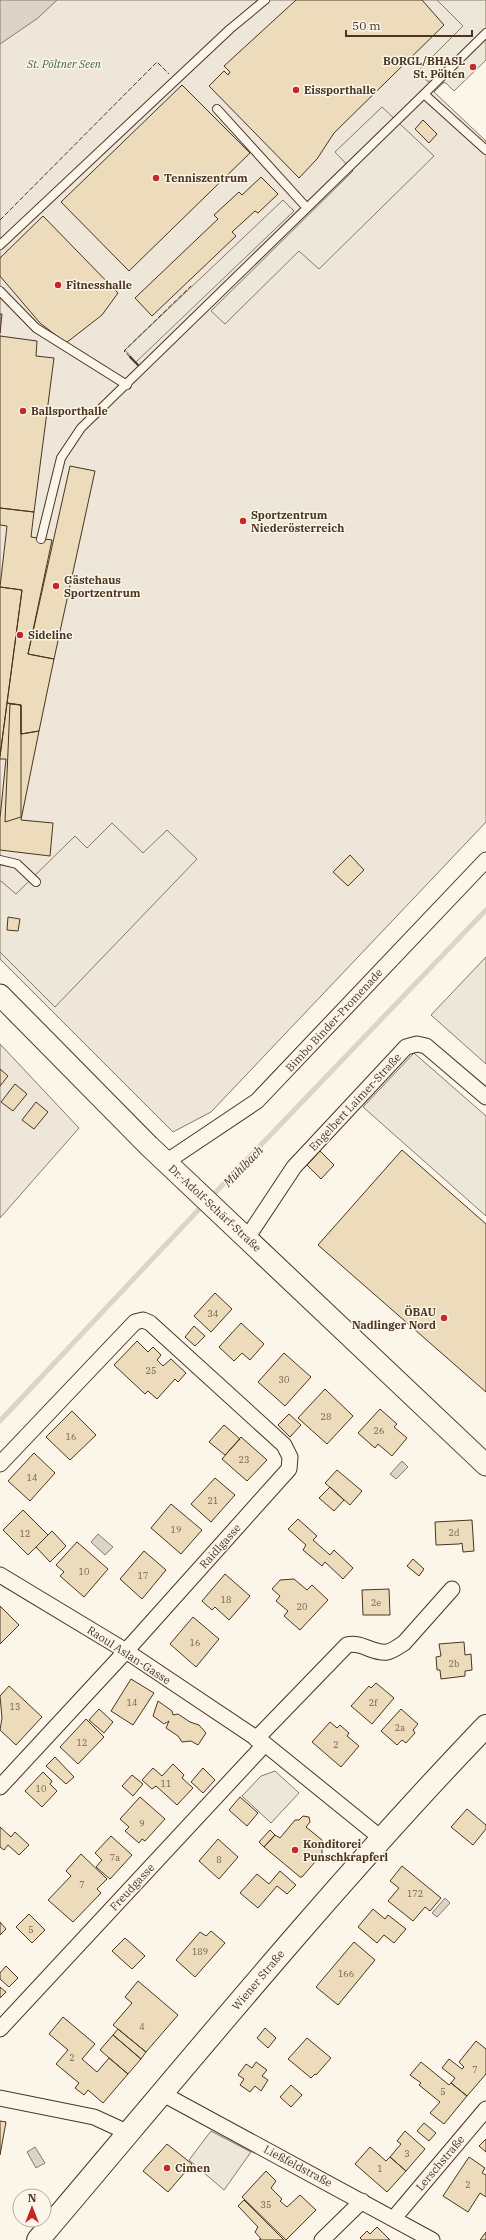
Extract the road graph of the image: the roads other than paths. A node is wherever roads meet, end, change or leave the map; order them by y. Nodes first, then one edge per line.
1 (264, 0) edge
2 (486, 33) edge
3 (424, 94) junction
4 (217, 109) dead end
5 (486, 150) edge
6 (307, 208) junction
7 (0, 245) edge
8 (0, 290) edge
9 (127, 385) junction
10 (41, 539) dead end
11 (0, 860) edge
12 (486, 860) edge
13 (36, 882) dead end
14 (0, 995) edge
15 (486, 1097) edge
16 (166, 1162) junction
17 (247, 1238) junction
18 (433, 1416) junction
19 (486, 1457) edge
20 (0, 1464) edge
21 (486, 1465) edge
22 (0, 1575) edge
23 (452, 1589) dead end
24 (126, 1651) junction
25 (486, 1726) edge
26 (260, 1741) junction
27 (0, 1787) edge
28 (381, 1838) junction
29 (0, 2029) edge
30 (163, 2094) junction
31 (0, 2098) edge
32 (486, 2109) edge
33 (129, 2133) junction
34 (362, 2200) junction
35 (394, 2218) junction
36 (38, 2240) edge
37 (322, 2240) edge
38 (432, 2240) edge

1 - 7 lane
2 - 3 lane
3 - 5 lane
3 - 6 lane
4 - 6 lane
6 - 9 lane
8 - 9 lane
9 - 10 lane
11 - 13 lane
12 - 16 street, Bimbo Binder-Promenade
14 - 16 street, Dr.-Adolf-Schärf-Straße
15 - 17 street, Engelbert Laimer-Straße
16 - 17 street, Dr.-Adolf-Schärf-Straße
17 - 18 street, Dr.-Adolf-Schärf-Straße
18 - 19 street, Dr.-Adolf-Schärf-Straße
18 - 21 street, Dr.-Adolf-Schärf-Straße
20 - 24 street, Raidlgasse
22 - 24 street, Raoul Aslan-Gasse
23 - 26 street
24 - 26 street, Raoul Aslan-Gasse
24 - 27 street, Raidlgasse
25 - 28 main road, Wiener Straße
26 - 28 street, Raoul Aslan-Gasse
26 - 29 street, Freudgasse
28 - 30 main road, Wiener Straße
30 - 33 main road, Wiener Straße
30 - 34 street, Ließfeldstraße
31 - 33 street
32 - 35 street, Lerschstraße
33 - 36 main road, Wiener Straße
34 - 35 street, Ließfeldstraße
34 - 37 street
35 - 38 street, Ließfeldstraße

